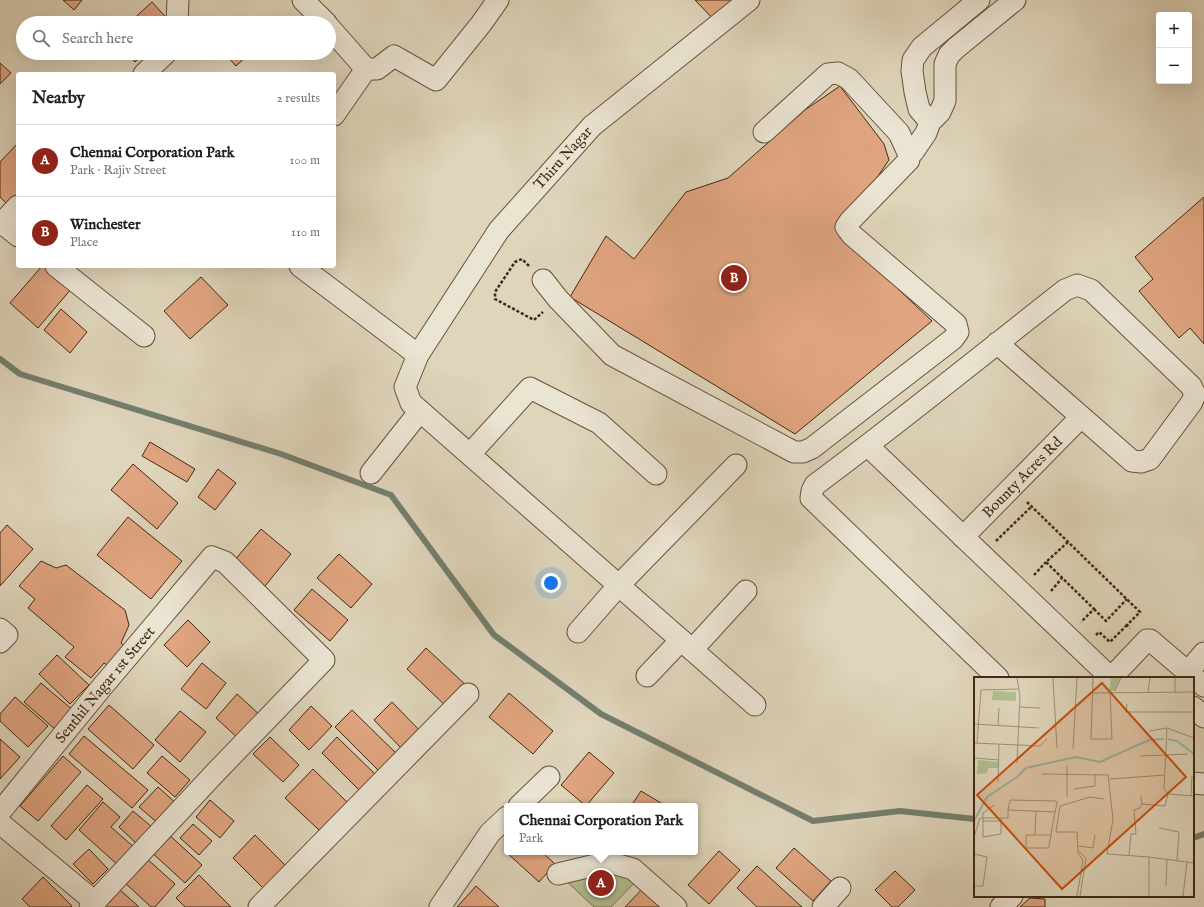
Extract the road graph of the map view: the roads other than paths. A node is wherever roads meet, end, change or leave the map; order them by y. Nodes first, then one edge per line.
1 (178, 0) edge
2 (303, 0) edge
3 (498, 0) edge
4 (749, 0) edge
5 (979, 0) edge
6 (1015, 0) edge
7 (177, 16) edge
8 (319, 16) edge
9 (336, 35) edge
10 (159, 60) edge
11 (366, 69) junction
12 (146, 72) edge
13 (336, 112) edge
14 (930, 122) junction
15 (764, 132) dead end
16 (909, 155) junction
17 (16, 208) edge
18 (1, 223) edge
19 (16, 234) edge
20 (59, 268) edge
21 (303, 268) edge
22 (543, 280) road end
23 (144, 336) dead end
24 (997, 343) junction
25 (418, 355) junction
26 (420, 411) junction
27 (1081, 417) junction
28 (868, 446) junction
29 (470, 454) junction
30 (736, 465) dead end
31 (371, 473) dead end
32 (656, 474) dead end
33 (963, 537) junction
34 (619, 585) junction
35 (746, 591) dead end
36 (0, 629) edge
37 (578, 632) dead end
38 (0, 642) edge
39 (686, 645) junction
40 (1199, 671) edge
41 (647, 676) dead end
42 (997, 677) edge
43 (1110, 677) edge
44 (1112, 677) edge
45 (468, 694) dead end
46 (755, 705) dead end
47 (1194, 708) edge
48 (1204, 717) edge
49 (549, 777) dead end
50 (1194, 782) edge
51 (1204, 784) edge
52 (521, 803) edge
53 (0, 812) edge
54 (504, 820) edge
55 (0, 823) edge
56 (558, 874) dead end
57 (840, 888) dead end
58 (1011, 897) edge
59 (93, 904) edge
60 (259, 907) edge
61 (440, 907) edge
62 (676, 907) edge
63 (823, 907) edge
64 (1001, 907) edge

1 - 7 street
2 - 8 street
3 - 11 street
4 - 25 street, Thiru Nagar
5 - 14 street
6 - 14 street
9 - 11 street
10 - 12 street
11 - 13 street
14 - 16 street
15 - 16 street
16 - 22 street
17 - 18 street
18 - 19 street
20 - 23 street
21 - 25 street
24 - 27 street
24 - 27 street
24 - 28 street
25 - 26 street, Thiru Nagar
26 - 29 street, Thiru Nagar
26 - 31 street
27 - 33 street, Bounty Acres Rd
28 - 33 street
28 - 42 street
29 - 32 street
29 - 34 street, Thiru Nagar
30 - 34 street
33 - 43 street
34 - 37 street
34 - 39 street, Thiru Nagar
35 - 39 street
36 - 38 street
39 - 41 street
39 - 46 street, Thiru Nagar
40 - 44 street
45 - 60 street
47 - 48 street
49 - 52 street
50 - 51 street
53 - 59 street, Senthil Nagar 1st Street
54 - 61 street
55 - 59 street
56 - 62 street
57 - 63 street
58 - 64 street

